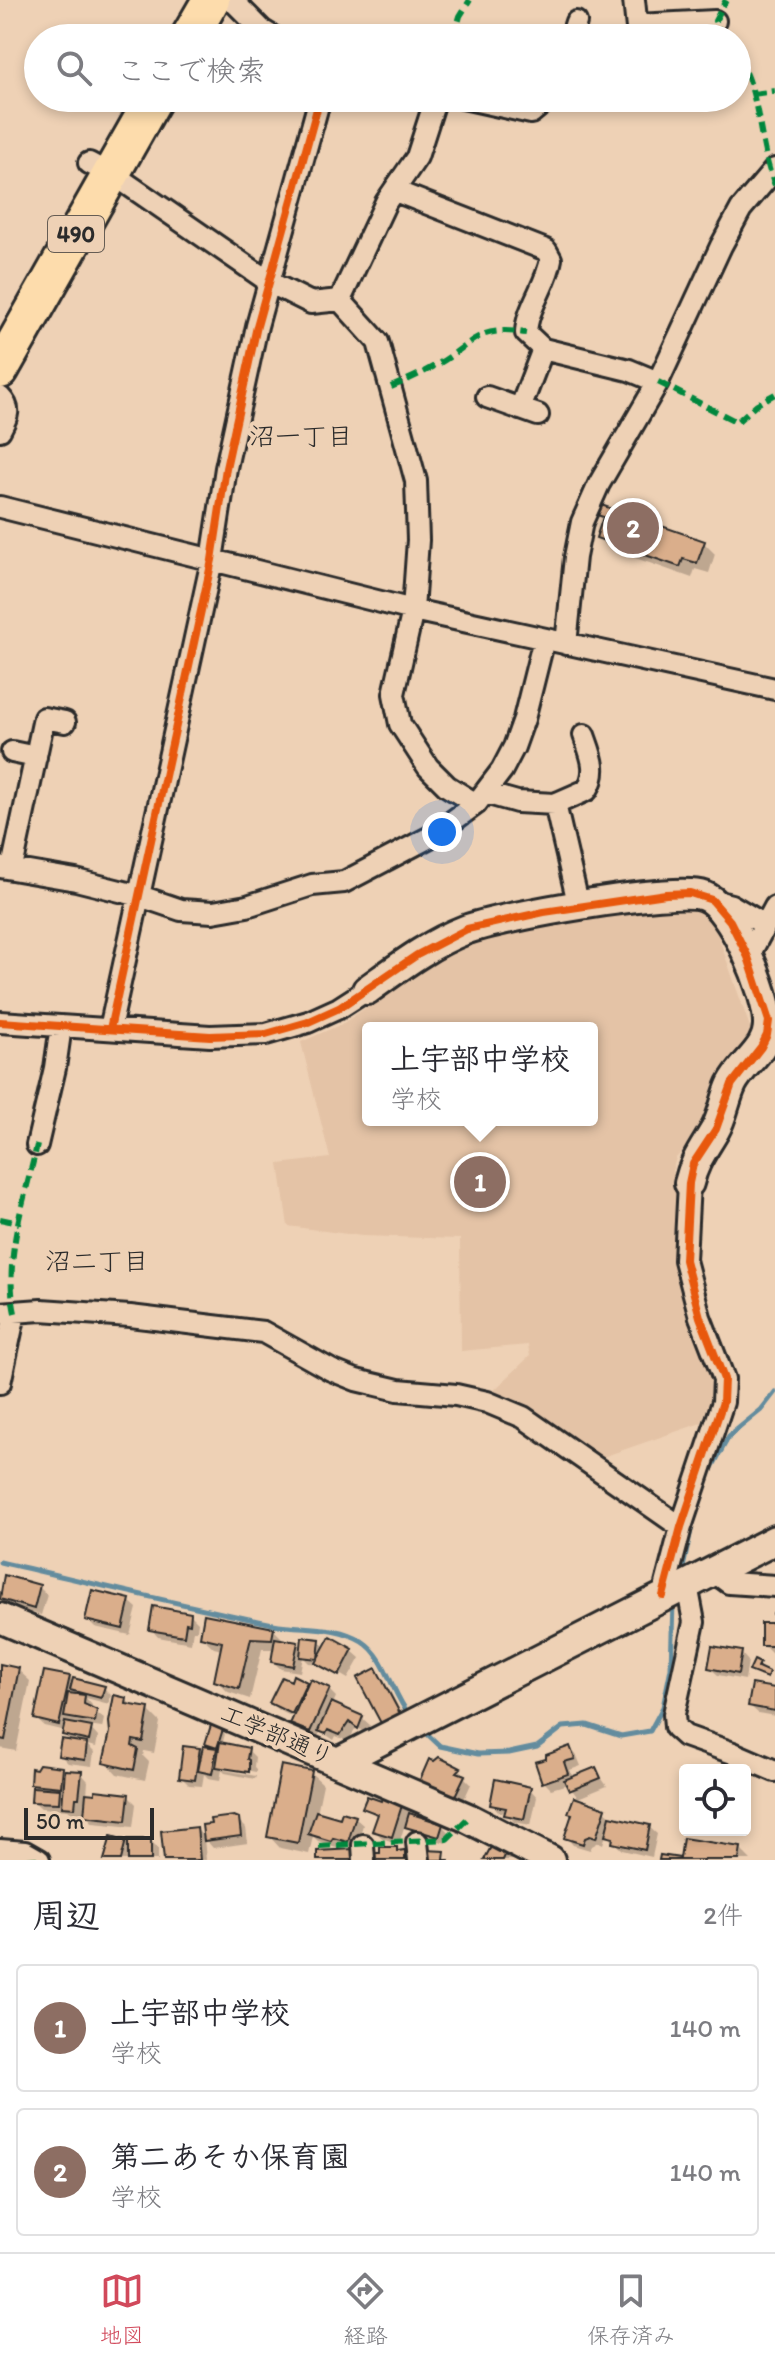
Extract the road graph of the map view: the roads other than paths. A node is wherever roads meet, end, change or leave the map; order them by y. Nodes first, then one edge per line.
1 (183, 0) edge
2 (211, 0) edge
3 (232, 0) edge
4 (634, 0) edge
5 (715, 21) dead end
6 (169, 24) edge
7 (197, 24) edge
8 (256, 24) edge
9 (637, 24) edge
10 (694, 24) edge
11 (121, 112) edge
12 (143, 112) edge
13 (316, 112) edge
14 (431, 112) edge
15 (99, 169) junction
16 (775, 169) edge
17 (395, 191) junction
18 (271, 283) junction
19 (340, 300) junction
20 (0, 321) edge
21 (543, 349) junction
22 (0, 370) edge
23 (658, 382) junction
24 (0, 397) edge
25 (487, 397) dead end
26 (0, 430) edge
27 (0, 507) edge
28 (212, 560) junction
29 (413, 610) junction
30 (544, 639) junction
31 (566, 644) junction
32 (775, 689) edge
33 (65, 722) dead end
34 (584, 735) dead end
35 (12, 752) dead end
36 (36, 757) junction
37 (481, 798) junction
38 (555, 804) junction
39 (10, 830) edge
40 (6, 867) edge
41 (140, 896) junction
42 (712, 900) junction
43 (579, 907) junction
44 (770, 916) edge
45 (748, 957) junction
46 (367, 990) joint
47 (0, 1022) edge
48 (61, 1026) junction
49 (110, 1029) junction
50 (37, 1145) dead end
51 (689, 1183) joint
52 (8, 1313) edge
53 (0, 1383) edge
54 (681, 1527) junction
55 (775, 1540) edge
56 (713, 1571) junction
57 (775, 1586) edge
58 (675, 1590) junction
59 (0, 1618) edge
60 (340, 1761) junction
61 (775, 1771) edge
62 (0, 1850) edge
63 (543, 1858) edge
64 (39, 1860) edge

1 - 6 highway
2 - 7 highway
3 - 8 street
4 - 9 street
5 - 10 street
11 - 15 highway, 490
12 - 15 highway, 490
13 - 18 street
14 - 17 street
15 - 18 street
15 - 20 highway, 490
15 - 22 highway, 490
16 - 23 street
17 - 19 street
17 - 21 street
18 - 19 street
18 - 28 street
19 - 29 street
21 - 23 street
21 - 25 street
23 - 31 street
24 - 26 street
27 - 28 street
28 - 29 street
28 - 41 street
29 - 30 street
29 - 37 street
30 - 31 street
30 - 37 street
31 - 32 street
33 - 36 street
34 - 38 street
35 - 36 street
36 - 39 street
37 - 38 street
37 - 41 street
38 - 43 street
39 - 40 street
40 - 41 street
41 - 49 street
42 - 43 street
42 - 44 street
42 - 45 street
43 - 46 street
44 - 45 street
45 - 51 street
46 - 49 street
47 - 48 street
48 - 49 street
48 - 50 street
51 - 54 street
52 - 53 street
52 - 54 street
54 - 58 street
55 - 56 street
56 - 57 street
56 - 58 street
58 - 60 street
58 - 61 street
59 - 60 street, 工学部通り
60 - 63 street, 工学部通り
62 - 64 street

